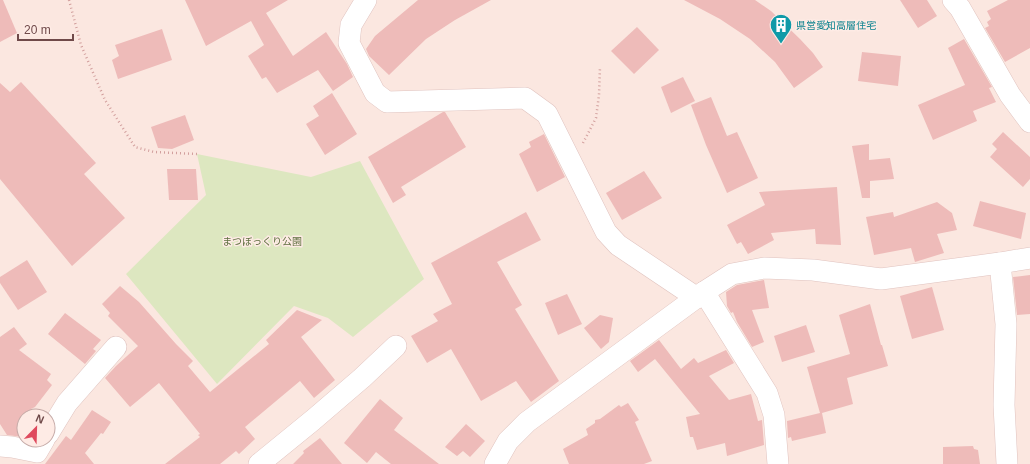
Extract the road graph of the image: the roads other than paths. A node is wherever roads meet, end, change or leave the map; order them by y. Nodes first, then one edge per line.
1 (366, 0) edge
2 (953, 0) edge
3 (1030, 122) edge
4 (1030, 258) edge
5 (1000, 263) junction
6 (700, 295) junction
7 (396, 346) dead end
8 (116, 347) dead end
9 (56, 421) edge
10 (0, 446) edge
11 (16, 447) edge
12 (20, 448) edge
13 (39, 448) edge
14 (259, 464) edge
15 (495, 464) edge
16 (778, 464) edge
17 (1007, 464) edge

1 - 6 street
2 - 3 street
4 - 5 street
5 - 6 street
5 - 17 street
6 - 15 street
6 - 16 street
7 - 14 street
8 - 9 street
10 - 11 street
12 - 13 street

